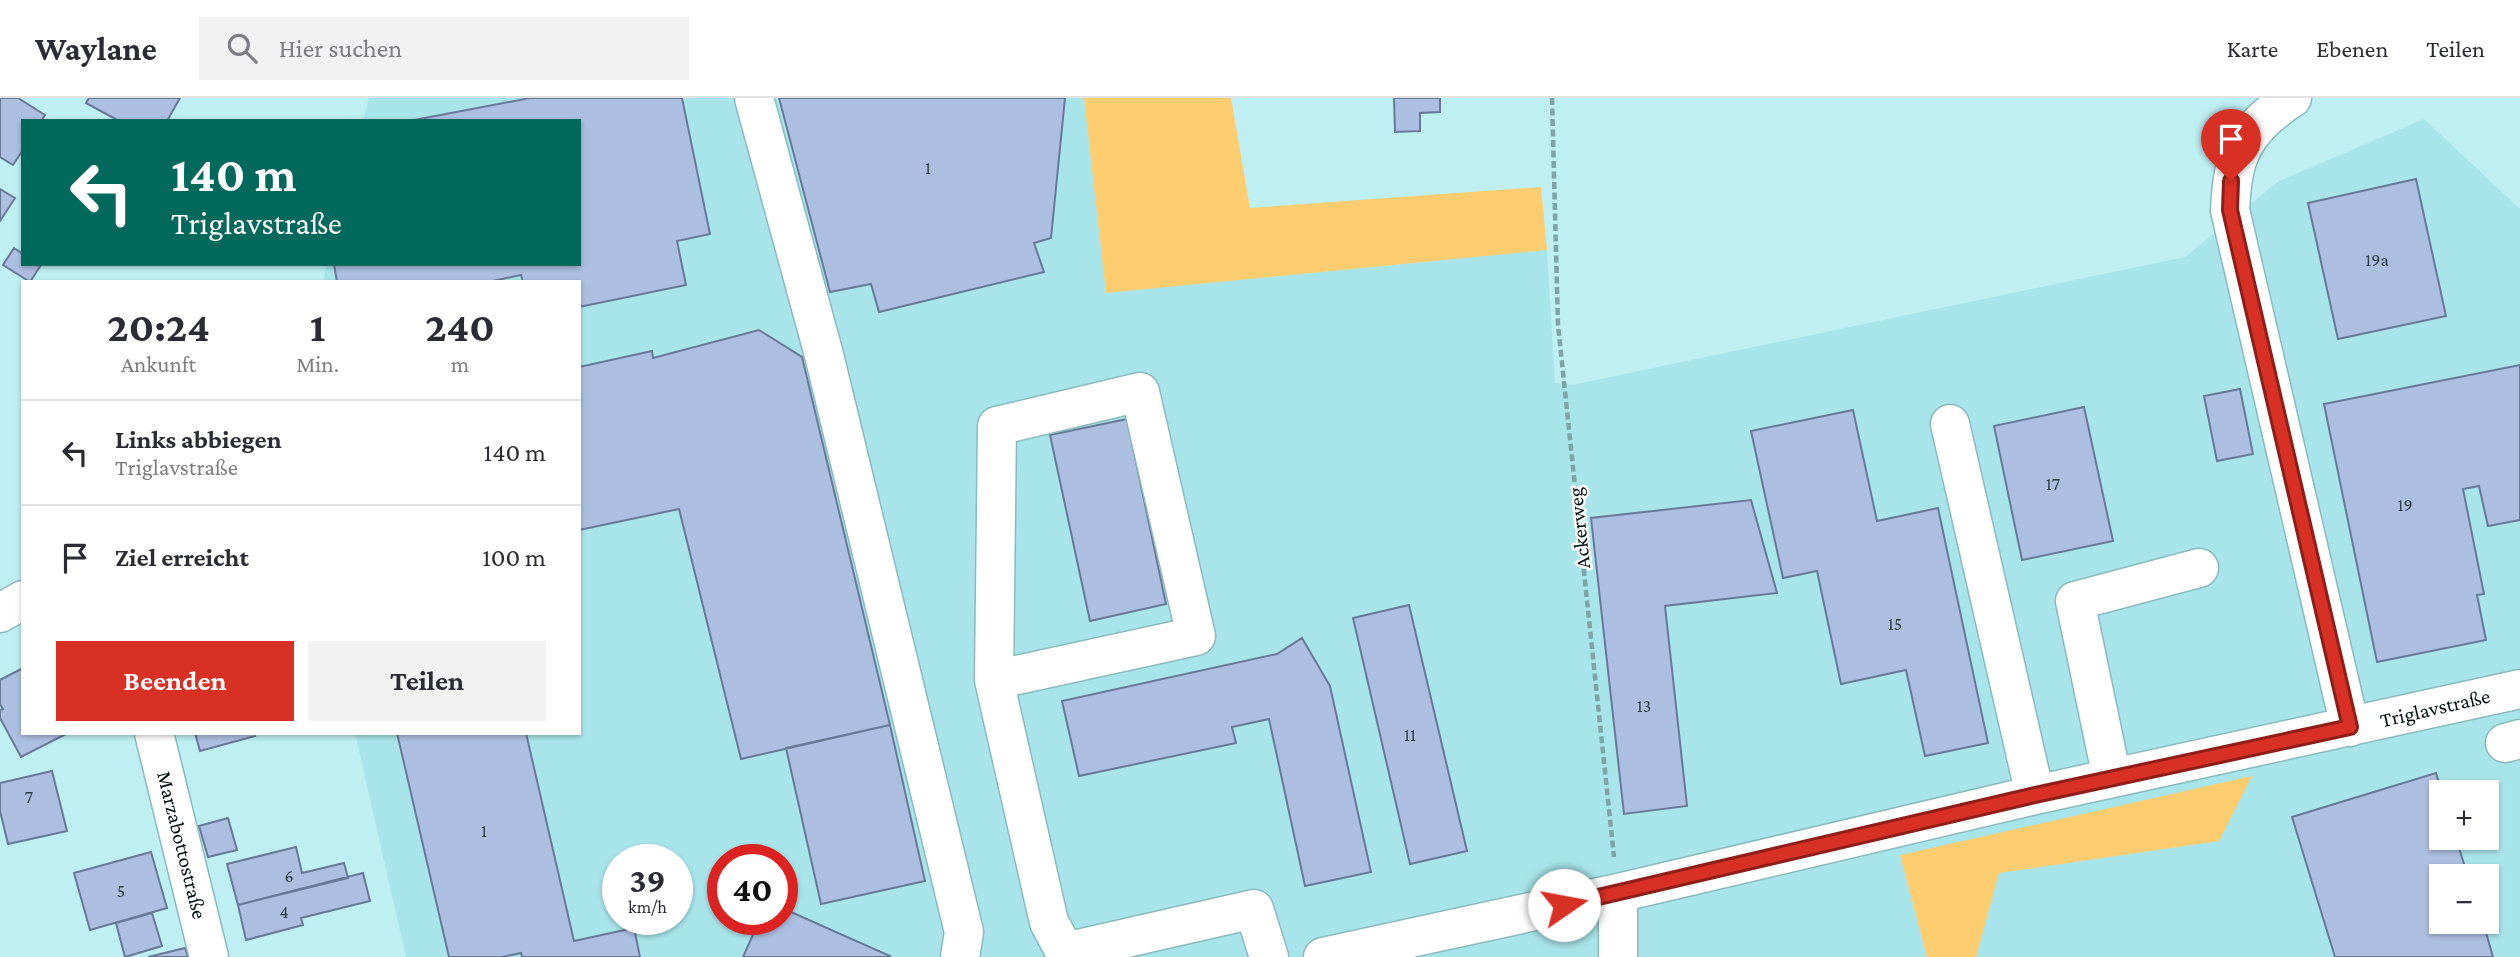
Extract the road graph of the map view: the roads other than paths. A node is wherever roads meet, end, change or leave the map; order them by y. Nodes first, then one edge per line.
1 (754, 98) edge
2 (2292, 98) edge
3 (1950, 424) dead end
4 (2199, 568) dead end
5 (21, 601) edge
6 (0, 613) edge
7 (995, 680) junction
8 (2520, 689) edge
9 (2350, 727) junction
10 (154, 735) edge
11 (2112, 778) junction
12 (2035, 795) junction
13 (1618, 893) junction
14 (1065, 954) edge
15 (209, 957) edge
16 (960, 957) edge
17 (1269, 957) edge
18 (1322, 957) edge
19 (1618, 957) edge

1 - 16 street
2 - 9 street, Triglavstraße
3 - 12 street
4 - 11 street
5 - 6 street
7 - 7 street
7 - 14 street
8 - 9 street, Triglavstraße
9 - 11 street, Triglavstraße
10 - 15 street, Marzabottostraße
11 - 12 street, Triglavstraße
12 - 13 street, Triglavstraße
13 - 18 street, Triglavstraße
13 - 19 street
14 - 17 street

